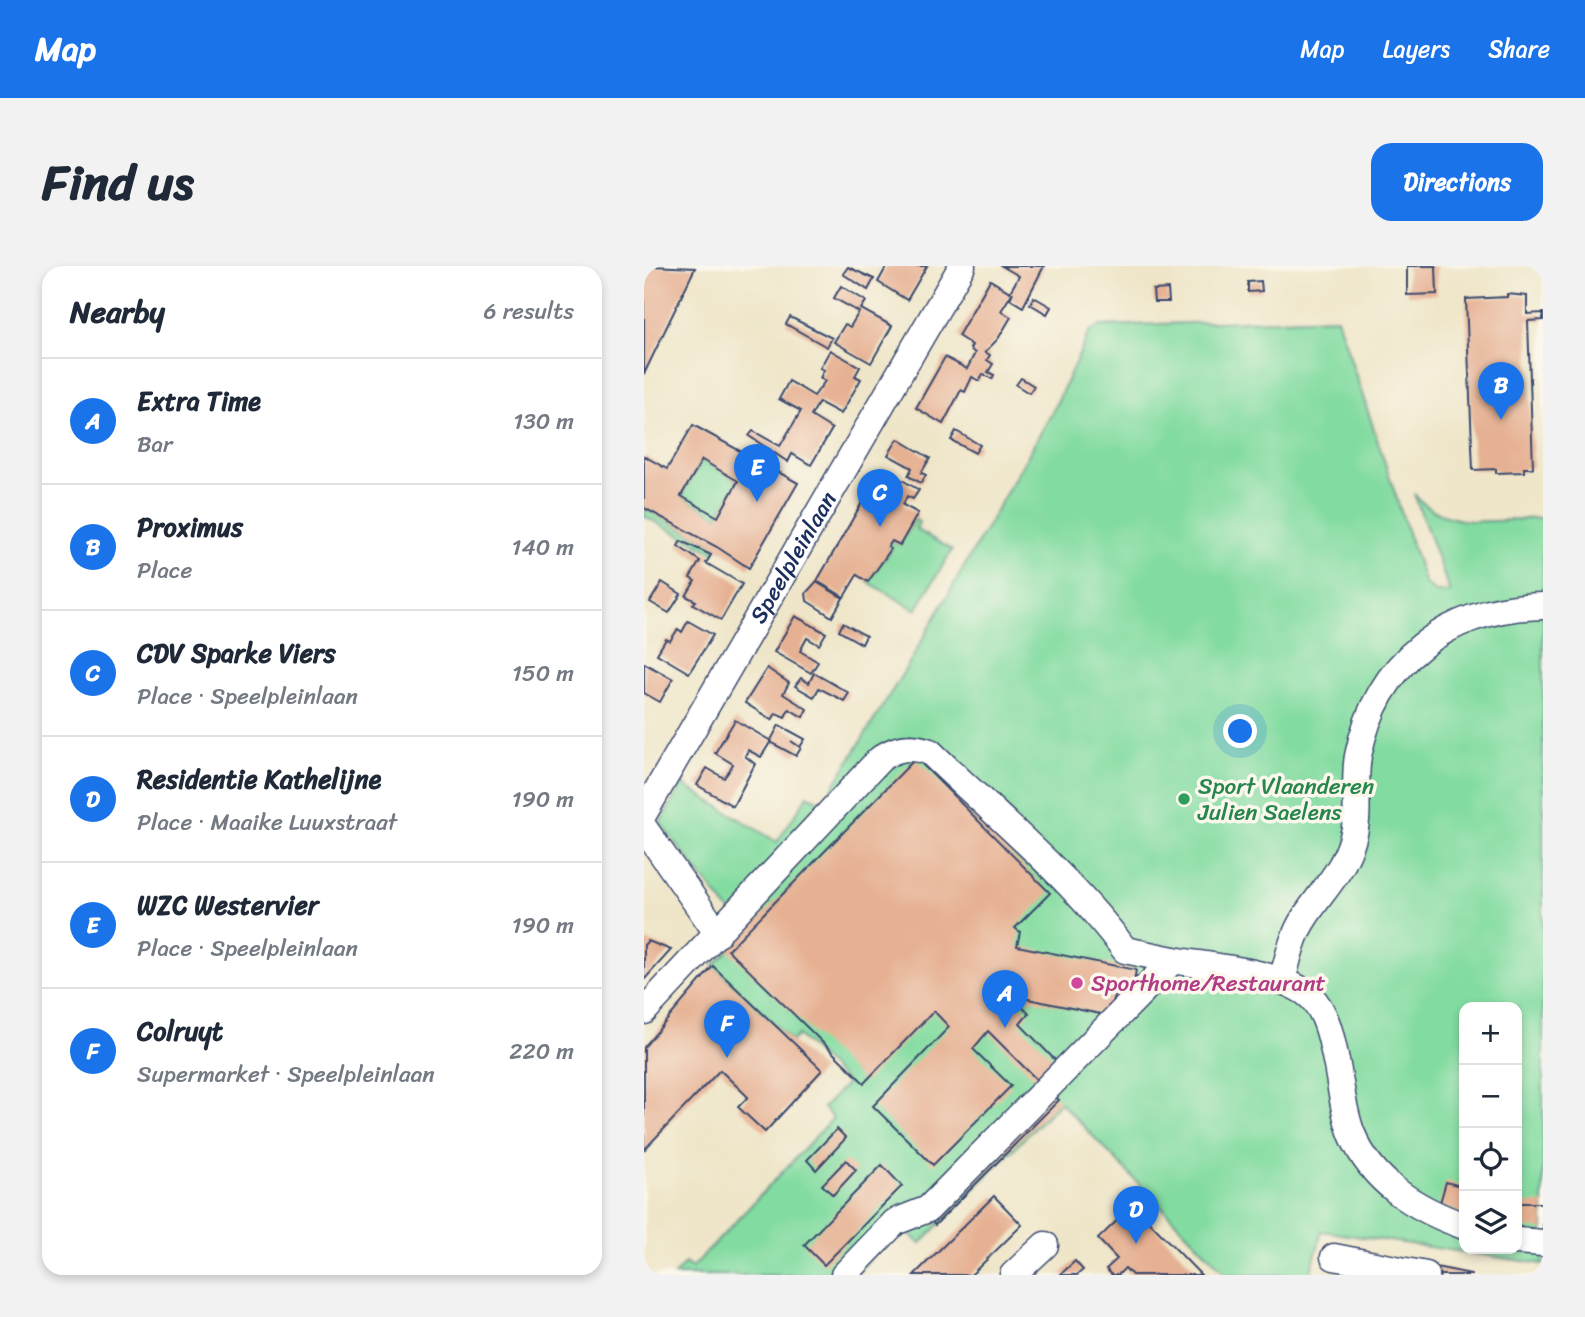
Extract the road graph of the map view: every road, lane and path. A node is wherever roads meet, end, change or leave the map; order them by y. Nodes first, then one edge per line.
1 (962, 266) edge
2 (1543, 606) edge
3 (644, 813) edge
4 (644, 828) edge
5 (718, 934) junction
6 (1173, 960) junction
7 (1282, 981) junction
8 (644, 1011) edge
9 (1459, 1224) edge
10 (1522, 1241) edge
11 (1543, 1243) edge
12 (1045, 1245) dead end
13 (1334, 1257) dead end
14 (844, 1275) edge
15 (1013, 1275) edge
16 (1426, 1275) edge

1 - 3 street, Speelpleinlaan
2 - 7 street
4 - 5 street
5 - 6 street
5 - 8 street
6 - 7 street
6 - 14 street
7 - 9 street
10 - 11 street
12 - 15 street
13 - 16 street

